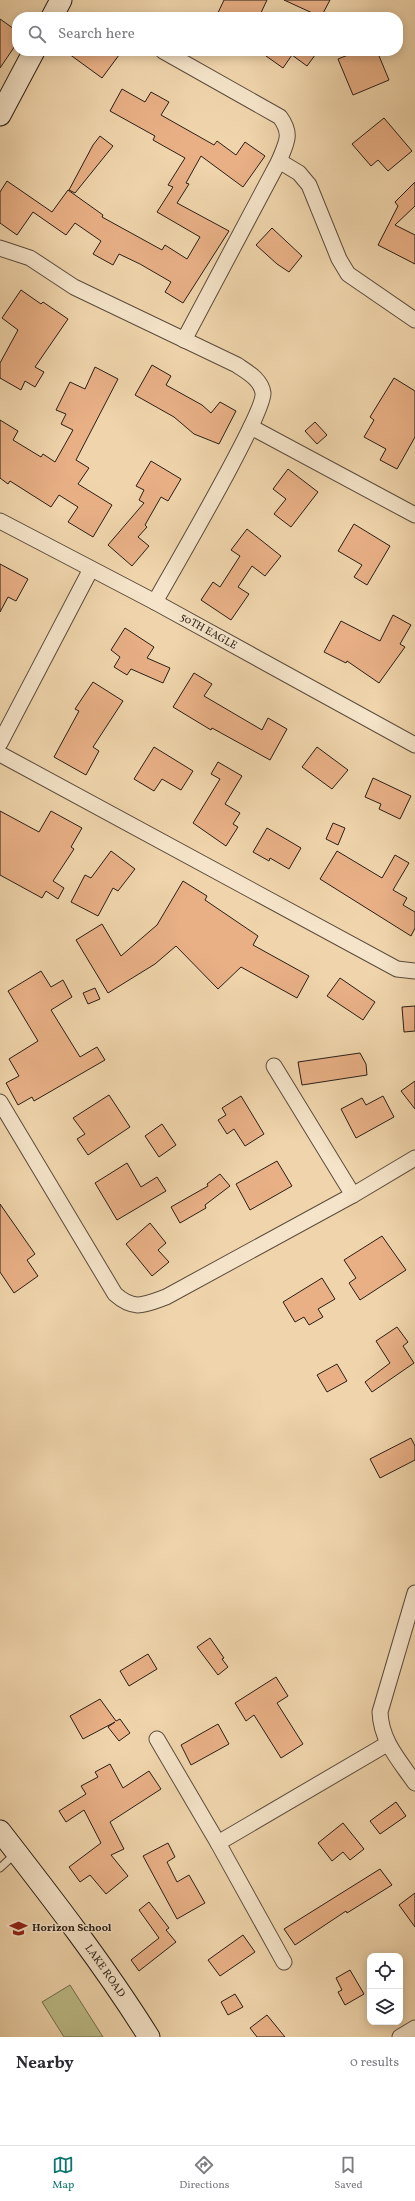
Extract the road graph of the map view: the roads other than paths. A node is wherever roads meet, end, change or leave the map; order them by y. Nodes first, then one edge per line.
1 (61, 0) edge
2 (55, 12) edge
3 (31, 56) edge
4 (172, 56) edge
5 (0, 115) edge
6 (278, 161) junction
7 (0, 248) edge
8 (415, 320) edge
9 (184, 340) junction
10 (251, 427) junction
11 (415, 515) edge
12 (0, 522) edge
13 (91, 569) junction
14 (155, 602) junction
15 (0, 743) edge
16 (415, 745) edge
17 (0, 754) edge
18 (415, 971) edge
19 (274, 1066) dead end
20 (0, 1102) edge
21 (415, 1158) edge
22 (353, 1195) junction
23 (415, 1593) edge
24 (157, 1739) dead end
25 (387, 1744) junction
26 (415, 1783) edge
27 (6, 1843) edge
28 (218, 1843) junction
29 (0, 1868) edge
30 (284, 1962) dead end
31 (415, 2028) edge
32 (149, 2037) edge
33 (400, 2037) edge

1 - 2 main road
3 - 5 main road
4 - 6 street
6 - 8 street
6 - 9 street
7 - 9 street
9 - 10 street
10 - 11 street
10 - 14 street
12 - 13 street, 50TH EAGLE
13 - 14 street, 50TH EAGLE
13 - 15 street
14 - 16 street, 50TH EAGLE
17 - 18 street
19 - 22 street
20 - 22 street
21 - 22 street
23 - 25 street
24 - 28 street
25 - 26 street
25 - 28 street
27 - 29 lane
27 - 32 main road, LAKE ROAD
28 - 30 street
31 - 33 street

